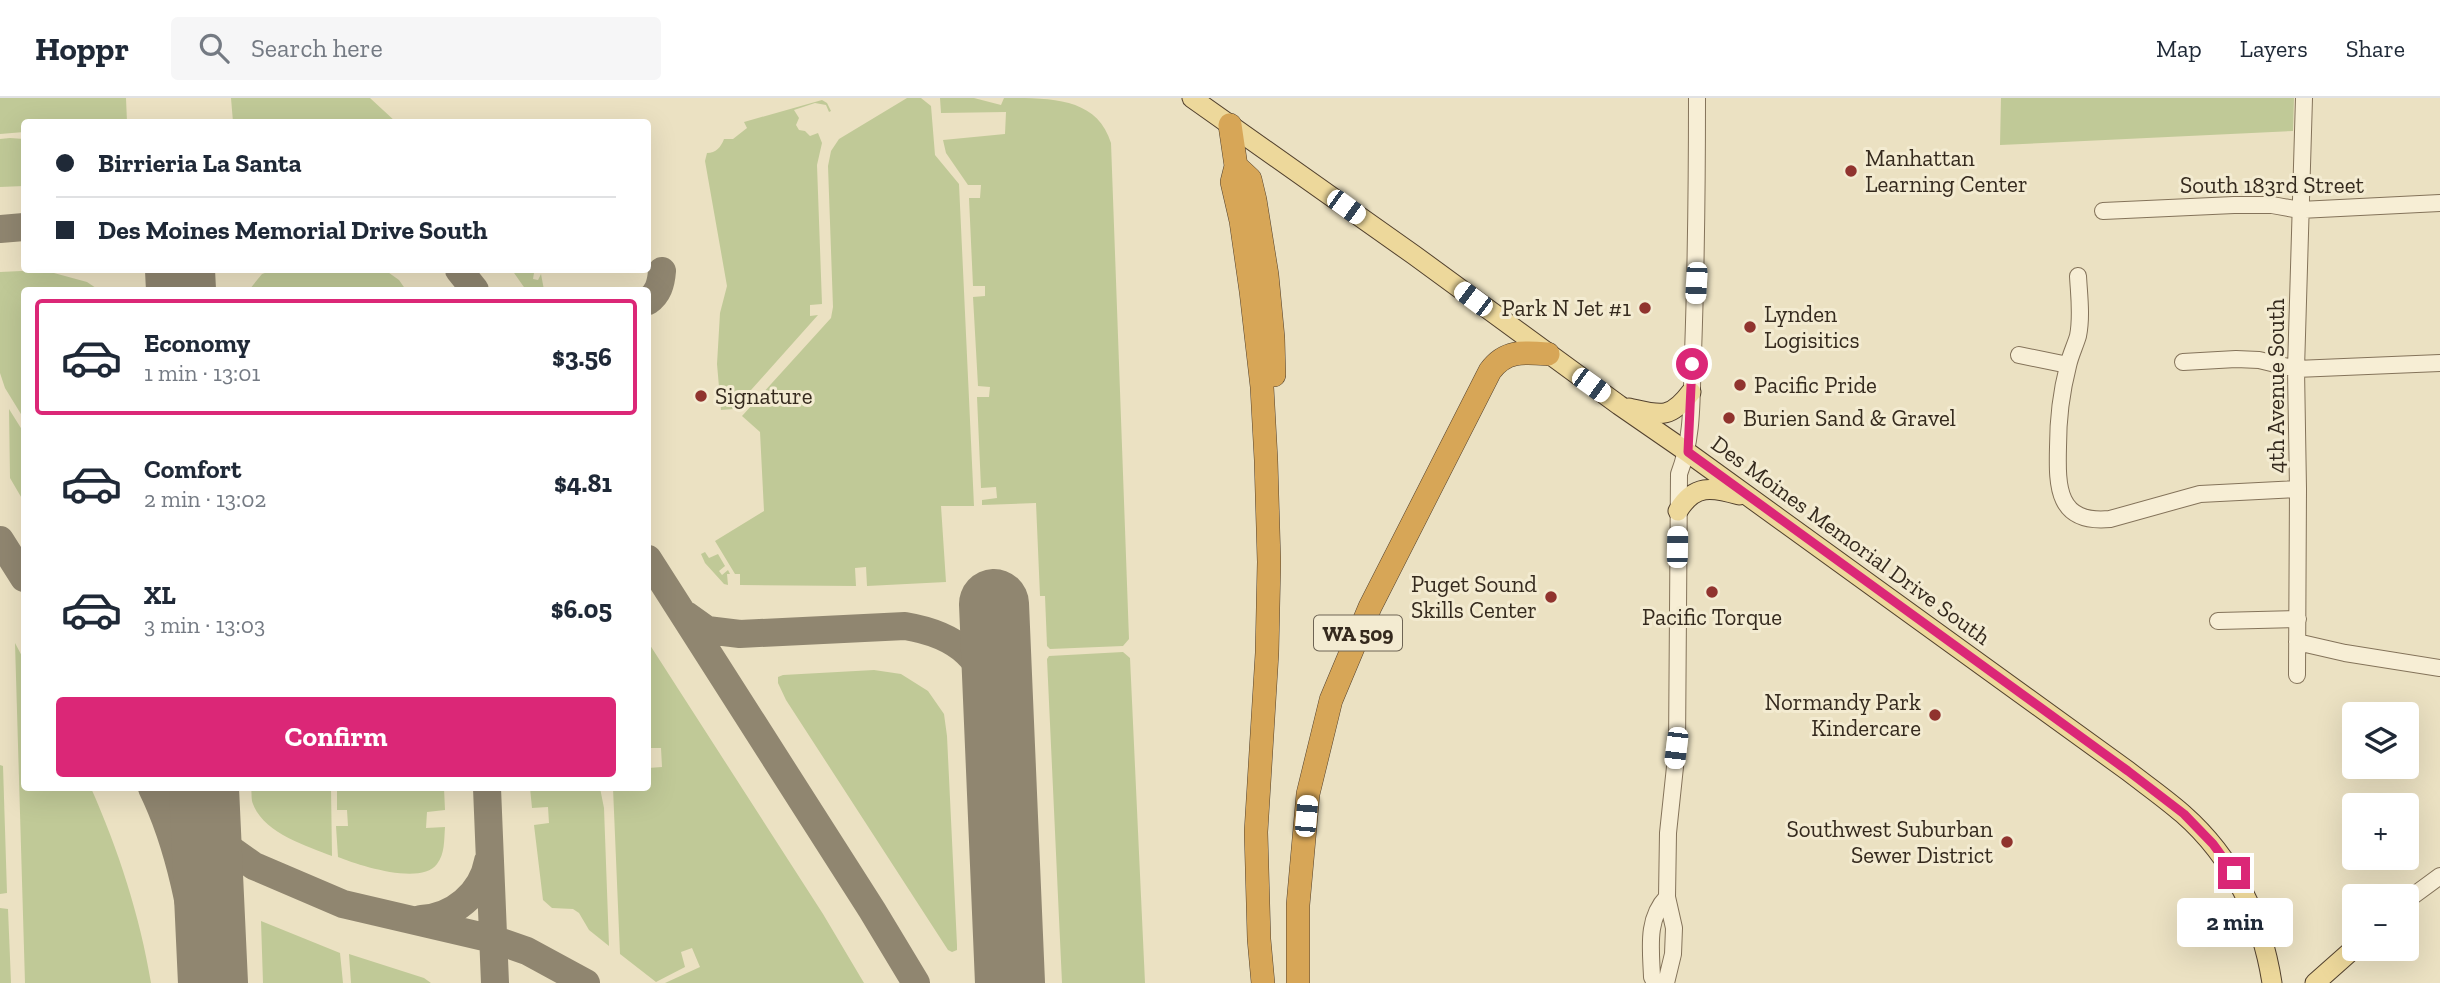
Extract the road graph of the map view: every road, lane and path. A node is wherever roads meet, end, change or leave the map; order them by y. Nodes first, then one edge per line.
1 (1192, 98) edge
2 (1697, 98) edge
3 (2304, 98) edge
4 (1230, 125) junction
5 (1236, 166) junction
6 (2440, 204) edge
7 (2300, 210) junction
8 (2104, 211) dead end
9 (2078, 276) dead end
10 (1548, 354) junction
11 (2019, 355) dead end
12 (2183, 362) dead end
13 (2440, 363) edge
14 (2068, 365) junction
15 (2296, 369) junction
16 (1692, 392) junction
17 (1619, 405) junction
18 (1688, 452) junction
19 (2298, 489) junction
20 (1754, 500) junction
21 (1678, 511) junction
22 (2298, 619) junction
23 (2218, 621) dead end
24 (2297, 642) junction
25 (2440, 668) edge
26 (2297, 675) dead end
27 (2440, 876) edge
28 (2419, 891) edge
29 (1667, 897) junction
30 (2342, 959) edge
31 (2343, 961) edge
32 (2274, 979) edge
33 (1263, 983) edge
34 (1274, 983) edge
35 (1298, 983) edge
36 (1655, 983) edge
37 (1666, 983) edge
38 (2315, 983) edge
39 (2326, 983) edge

1 - 4 main road, Des Moines Memorial Drive South
2 - 16 street
3 - 7 street, 4th Avenue South
4 - 5 highway
4 - 10 main road, Des Moines Memorial Drive South
5 - 33 highway
5 - 34 highway
6 - 7 street, South 183rd Street
7 - 8 street, South 183rd Street
7 - 15 street, 4th Avenue South
9 - 14 street
10 - 17 main road, Des Moines Memorial Drive South
10 - 35 highway, WA 509
11 - 14 street
12 - 15 street
13 - 15 street
14 - 19 street
15 - 19 street, 4th Avenue South
16 - 17 main road
16 - 18 street
17 - 18 main road, Des Moines Memorial Drive South
18 - 20 main road, Des Moines Memorial Drive South
18 - 21 street
19 - 22 street, 4th Avenue South
20 - 21 main road
20 - 32 main road, Des Moines Memorial Drive South
21 - 29 street
22 - 23 street
22 - 24 street, 4th Avenue South
24 - 25 street
24 - 26 street, 4th Avenue South
27 - 28 street
29 - 36 street
29 - 37 street
30 - 38 main road
31 - 39 street

